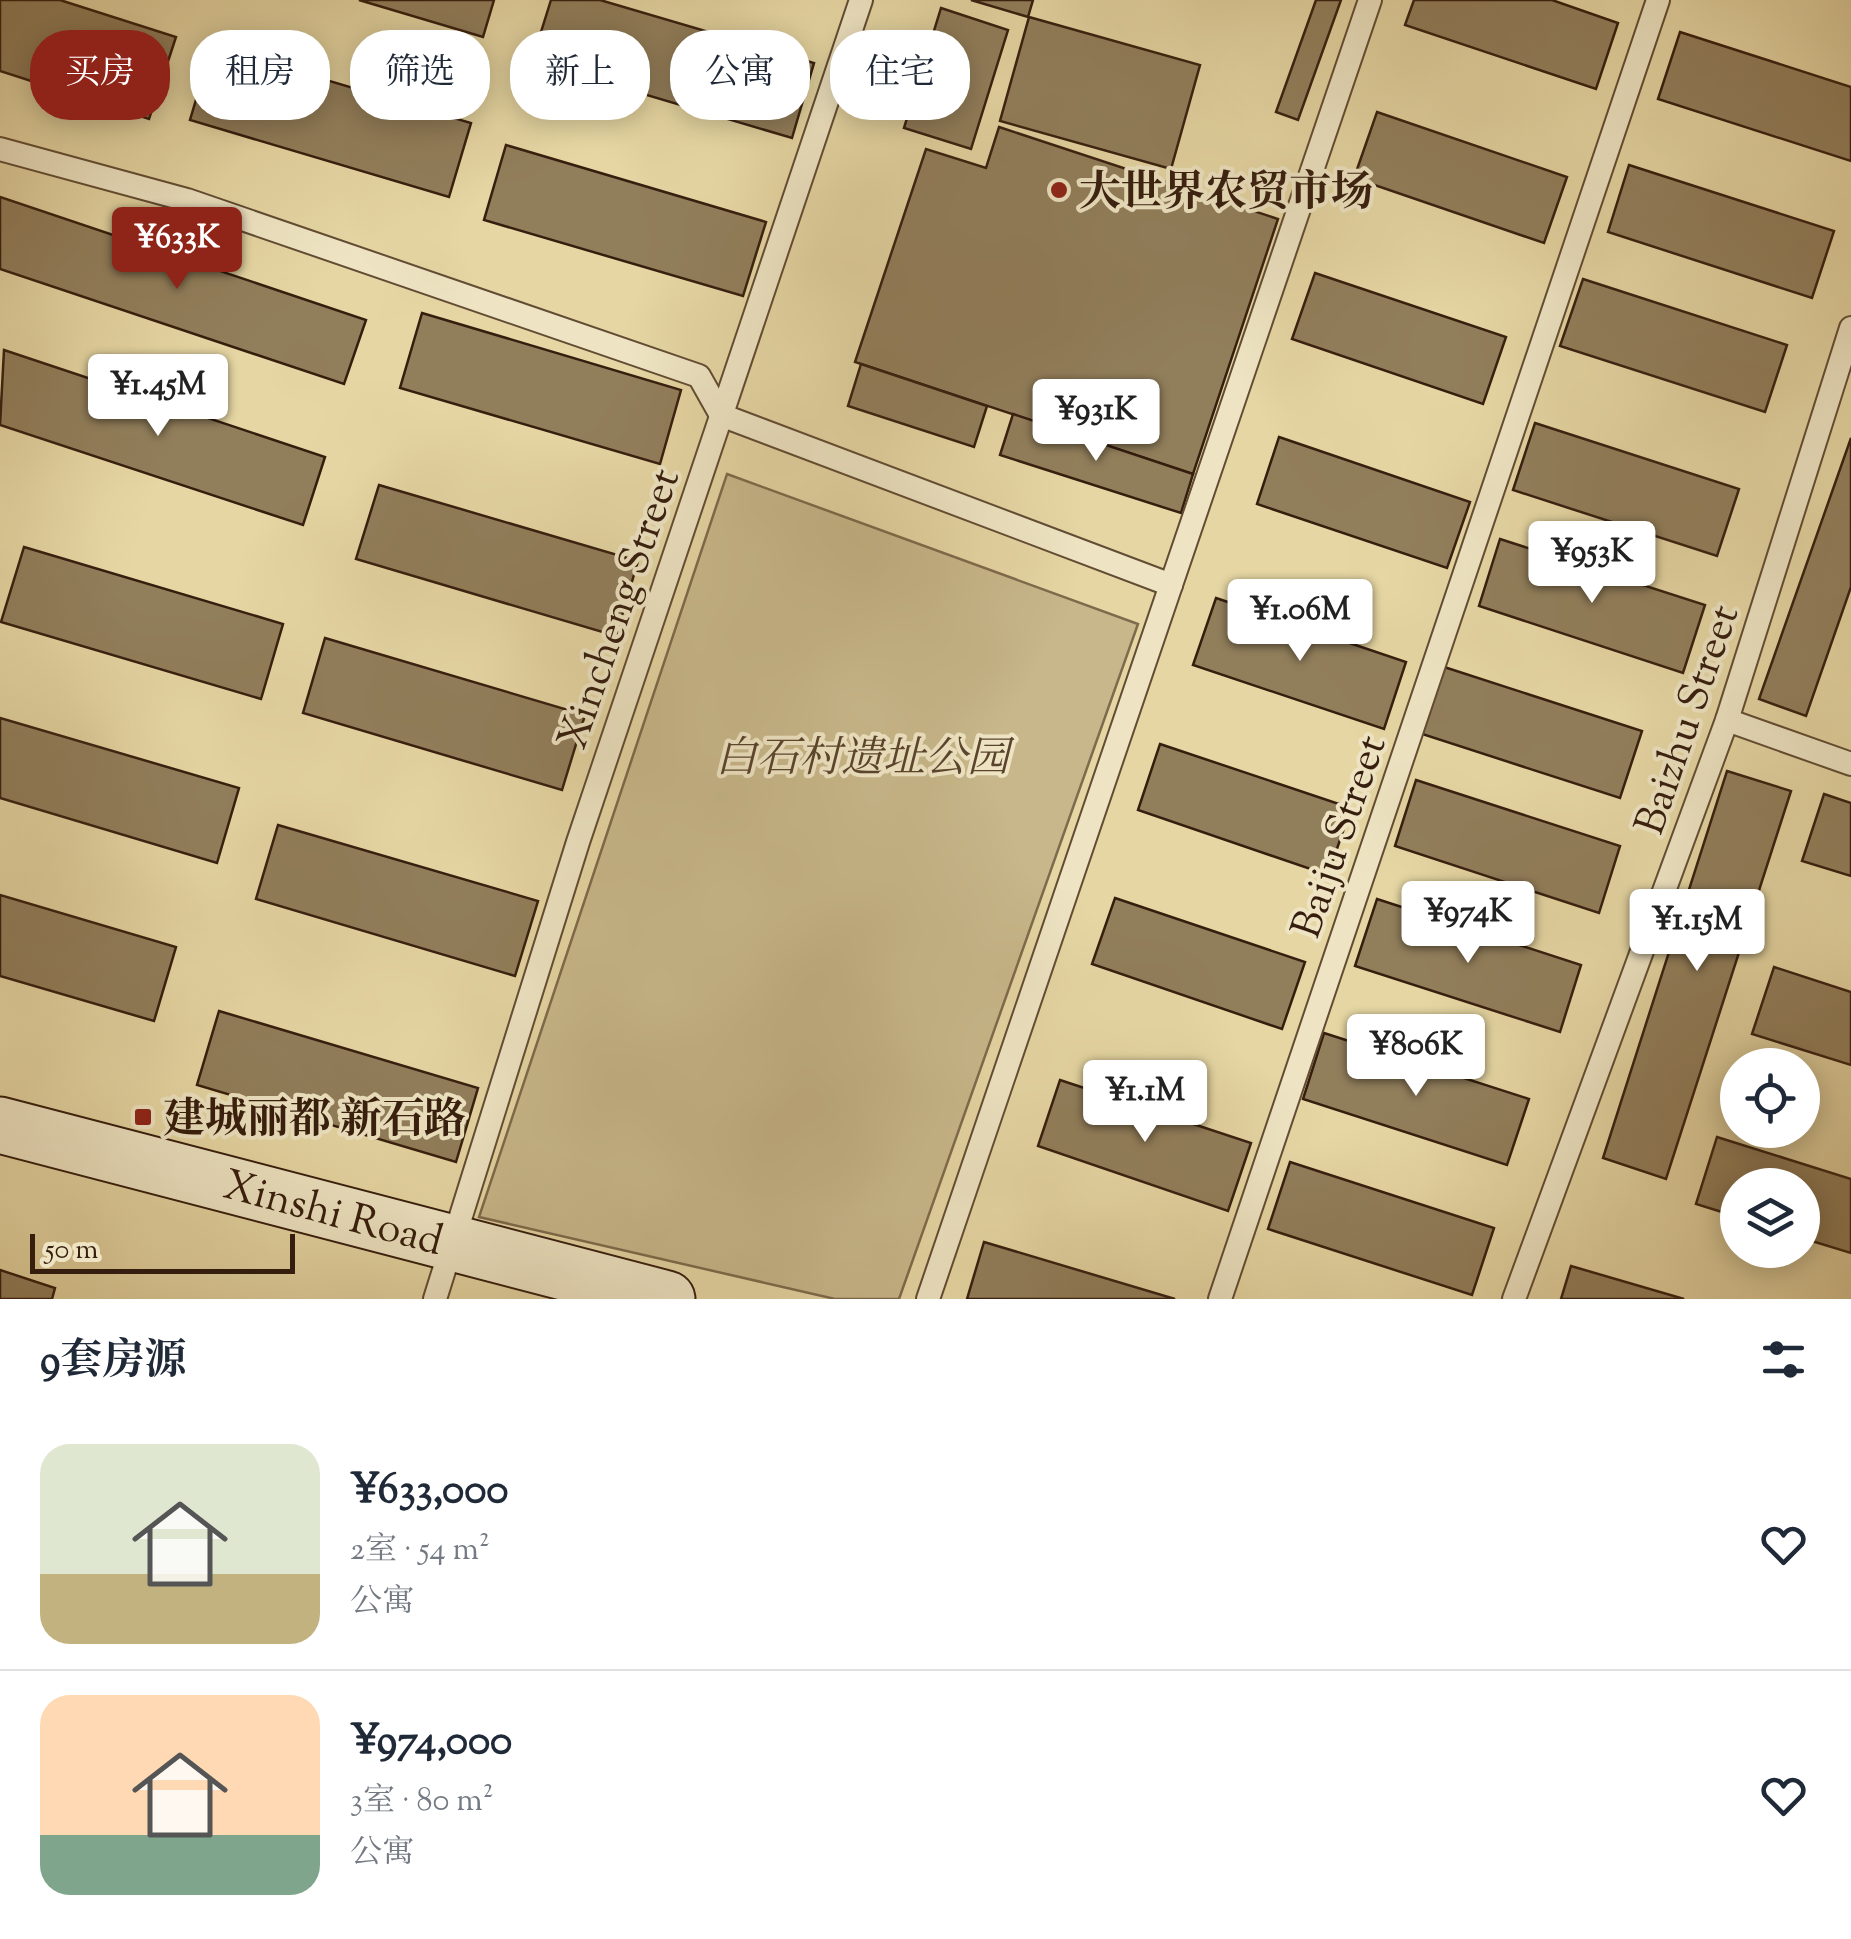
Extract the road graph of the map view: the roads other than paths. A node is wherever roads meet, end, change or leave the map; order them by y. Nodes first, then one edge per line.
1 (861, 0) edge
2 (1370, 0) edge
3 (1658, 0) edge
4 (0, 149) edge
5 (1851, 328) edge
6 (722, 415) junction
7 (1171, 585) junction
8 (1727, 720) junction
9 (1851, 764) edge
10 (0, 1126) edge
11 (450, 1242) junction
12 (434, 1299) edge
13 (667, 1299) edge
14 (928, 1299) edge
15 (1220, 1299) edge
16 (1514, 1299) edge

1 - 6 lane, Xincheng Street
2 - 7 lane
3 - 15 lane, Baiju Street
4 - 6 lane
5 - 8 lane, Baizhu Street
6 - 7 lane
6 - 11 lane, Xincheng Street
7 - 14 lane
8 - 9 lane
8 - 16 lane, Baizhu Street
10 - 11 street, Xinshi Road
11 - 12 lane, Xincheng Street
11 - 13 street, Xinshi Road

